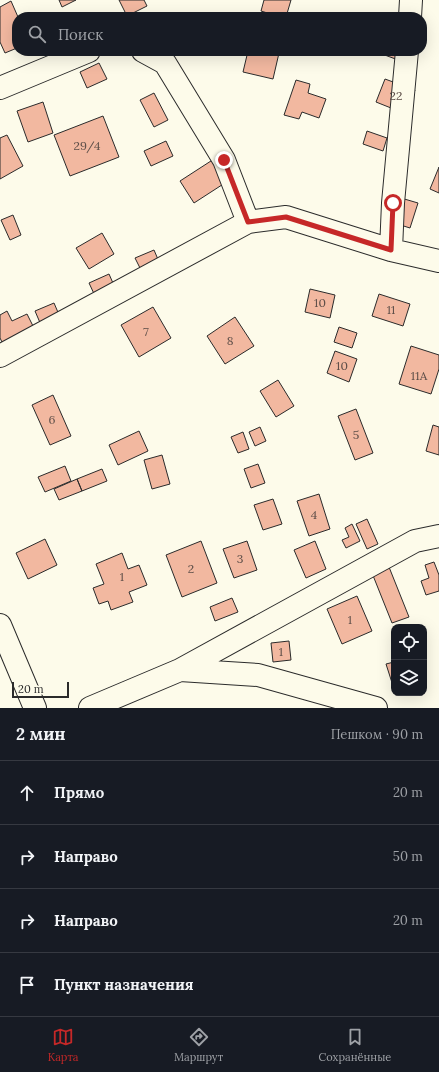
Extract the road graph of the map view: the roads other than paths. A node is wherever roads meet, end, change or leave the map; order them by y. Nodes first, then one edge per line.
1 (411, 0) edge
2 (410, 12) edge
3 (77, 56) edge
4 (152, 56) edge
5 (407, 56) edge
6 (0, 88) edge
7 (248, 222) junction
8 (391, 250) junction
9 (439, 261) edge
10 (0, 356) edge
11 (439, 536) edge
12 (0, 625) edge
13 (180, 670) junction
14 (35, 708) edge
15 (90, 708) edge
16 (376, 708) edge

1 - 2 street
3 - 6 street
4 - 7 street
5 - 8 street
7 - 8 street
7 - 10 street
8 - 9 street
11 - 13 street
12 - 14 street
13 - 15 street
13 - 16 street

